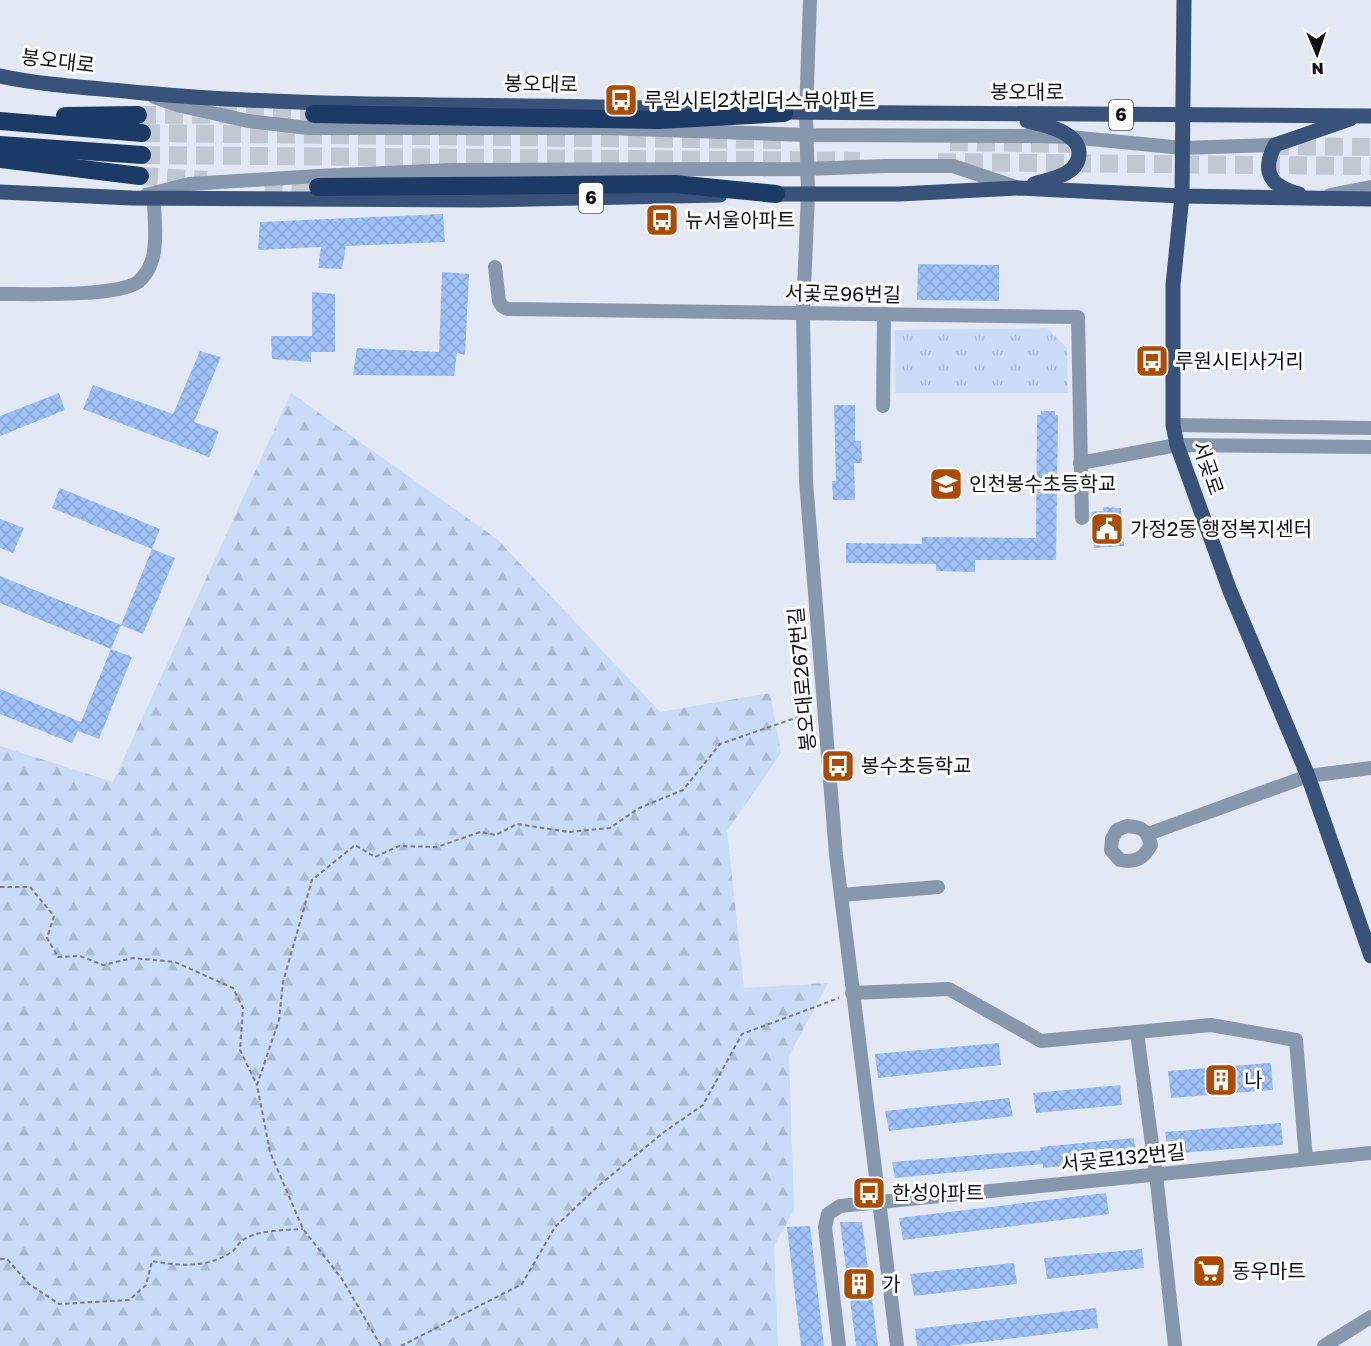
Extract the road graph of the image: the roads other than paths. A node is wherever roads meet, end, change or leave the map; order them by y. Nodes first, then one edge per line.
1 (810, 0) edge
2 (1184, 0) edge
3 (0, 76) edge
4 (140, 92) junction
5 (784, 113) junction
6 (314, 114) tunnel mouth
7 (806, 114) junction
8 (1183, 114) junction
9 (138, 115) tunnel mouth
10 (1007, 115) junction
11 (1366, 116) edge
12 (0, 119) edge
13 (142, 133) tunnel mouth
14 (807, 135) junction
15 (1070, 136) junction
16 (0, 145) edge
17 (1275, 145) junction
18 (1183, 148) junction
19 (142, 155) tunnel mouth
20 (0, 159) edge
21 (807, 169) junction
22 (140, 176) tunnel mouth
23 (318, 186) tunnel mouth
24 (1371, 187) edge
25 (1019, 188) junction
26 (0, 192) edge
27 (776, 194) junction
28 (808, 194) junction
29 (1182, 196) junction
30 (132, 198) junction
31 (154, 198) junction
32 (1314, 198) junction
33 (1371, 199) edge
34 (495, 267) dead end
35 (0, 294) edge
36 (803, 314) junction
37 (884, 314) junction
38 (883, 406) dead end
39 (1173, 425) junction
40 (1371, 428) edge
41 (1177, 445) junction
42 (1371, 447) edge
43 (1080, 463) junction
44 (1082, 518) dead end
45 (1371, 768) edge
46 (1308, 776) junction
47 (1148, 834) dead end
48 (938, 888) dead end
49 (841, 895) junction
50 (1371, 956) edge
51 (852, 993) junction
52 (1137, 1033) junction
53 (1371, 1153) edge
54 (1306, 1160) junction
55 (1156, 1174) junction
56 (879, 1203) junction
57 (1371, 1317) edge
58 (839, 1346) edge
59 (897, 1346) edge
60 (1175, 1346) edge
61 (1324, 1346) edge

1 - 7 street, 봉오대로267번길
2 - 8 main road, 서곶로
3 - 4 main road, 봉오대로 / 6
4 - 5 main road, 봉오대로 / 6
4 - 14 street
5 - 6 highway
5 - 7 main road, 봉오대로 / 6
7 - 10 main road, 봉오대로 / 6
7 - 14 street, 봉오대로267번길
8 - 10 main road, 봉오대로 / 6
8 - 11 main road, 봉오대로
8 - 18 main road, 서곶로
9 - 12 highway
10 - 15 main road
11 - 17 main road
12 - 13 highway
14 - 15 street
14 - 21 street, 봉오대로267번길
15 - 18 street
15 - 25 main road
16 - 19 highway
17 - 18 street
17 - 32 main road
18 - 29 main road, 서곶로
20 - 22 highway
21 - 25 street
21 - 28 street, 봉오대로267번길
21 - 30 street
23 - 27 highway
24 - 32 street
25 - 28 main road, 6
25 - 29 main road, 6
26 - 30 main road, 6
27 - 28 main road, 6
27 - 31 main road, 6
28 - 36 street, 봉오대로267번길
29 - 32 main road
29 - 39 main road, 서곶로
30 - 31 main road, 6
31 - 35 street
32 - 33 main road
34 - 36 street, 서곷로96번길
36 - 37 street, 서곷로96번길
36 - 49 street, 봉오대로267번길
37 - 38 street
37 - 43 street, 서곷로96번길
39 - 40 street
39 - 41 main road, 서곶로
41 - 42 street
41 - 43 street
41 - 46 main road, 서곶로
43 - 44 street, 서곷로96번길
45 - 46 street
46 - 47 street
46 - 50 main road, 서곶로
48 - 49 street
49 - 51 street, 봉오대로267번길
51 - 52 street
51 - 56 street, 봉오대로267번길
52 - 54 street
52 - 55 street
53 - 54 street, 서곶로132번길
54 - 55 street, 서곶로132번길
55 - 56 street, 서곶로132번길
55 - 60 street
56 - 58 street, 서곶로132번길
56 - 59 street, 봉오대로267번길
57 - 61 street

